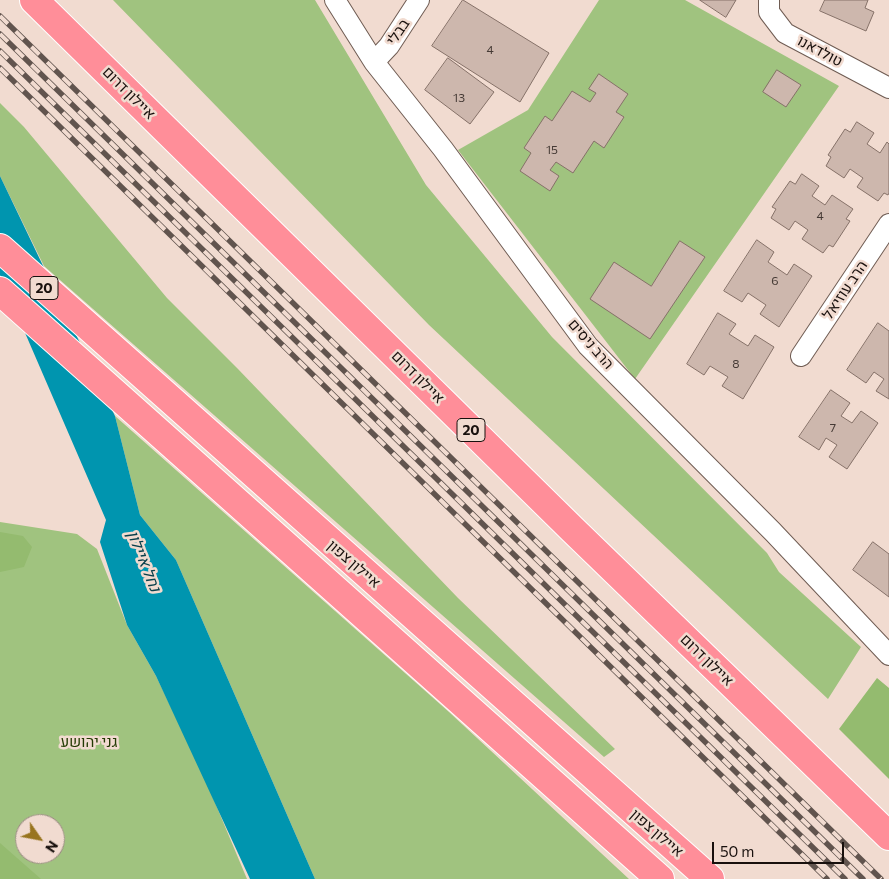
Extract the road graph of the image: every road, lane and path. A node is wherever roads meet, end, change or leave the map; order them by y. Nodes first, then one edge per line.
1 (34, 0) edge
2 (38, 0) edge
3 (335, 0) edge
4 (419, 0) edge
5 (769, 0) edge
6 (66, 31) junction
7 (374, 62) junction
8 (889, 88) edge
9 (889, 224) edge
10 (0, 248) edge
11 (0, 291) edge
12 (801, 356) dead end
13 (290, 508) junction
14 (889, 653) edge
15 (889, 836) edge
16 (660, 879) edge
17 (666, 879) edge
18 (710, 879) edge

1 - 6 highway, איילון דרום / 20
2 - 6 highway
3 - 7 street, הרב ניסים
4 - 7 street, בבלי
5 - 8 street, טולדאנו
6 - 15 highway, איילון דרום / 20
7 - 14 street, הרב ניסים
9 - 12 street, הרב עוזיאל
10 - 13 highway, איילון צפון / 20
11 - 16 highway
13 - 17 highway
13 - 18 highway, איילון צפון / 20

